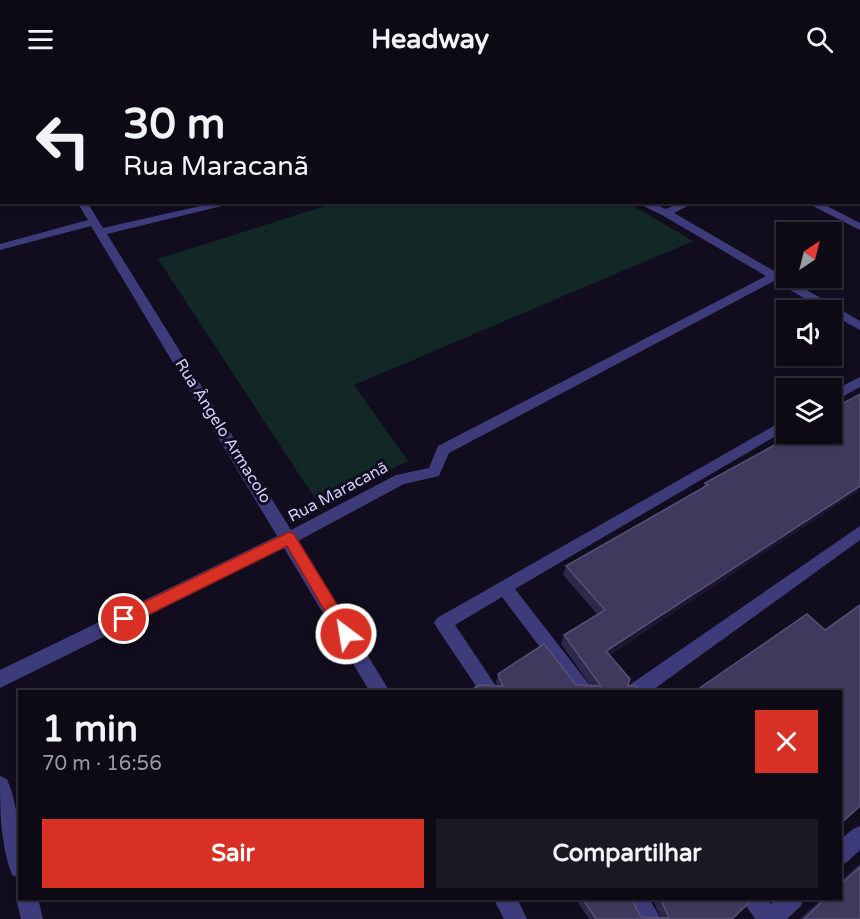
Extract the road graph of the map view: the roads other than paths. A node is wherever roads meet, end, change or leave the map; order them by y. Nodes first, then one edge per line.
1 (83, 204) edge
2 (222, 204) edge
3 (645, 204) edge
4 (686, 204) edge
5 (814, 204) edge
6 (666, 213) junction
7 (97, 227) junction
8 (860, 227) edge
9 (0, 247) edge
10 (775, 276) junction
11 (860, 326) edge
12 (860, 381) edge
13 (842, 392) edge
14 (776, 430) edge
15 (860, 532) edge
16 (289, 538) junction
17 (505, 589) junction
18 (0, 679) edge
19 (380, 690) edge
20 (490, 690) edge
21 (584, 690) edge
22 (637, 690) edge
23 (0, 786) edge
24 (860, 836) edge
25 (842, 853) edge
26 (18, 859) edge
27 (27, 900) edge
28 (505, 900) edge
29 (637, 900) edge
30 (754, 900) edge
31 (791, 900) edge
32 (32, 919) edge
33 (516, 919) edge
34 (650, 919) edge
35 (770, 919) edge

1 - 7 street, Rua Ângelo Armacolo
2 - 7 street
3 - 6 street
4 - 6 street
5 - 8 street
6 - 10 street
7 - 9 street
7 - 16 street, Rua Ângelo Armacolo
10 - 11 street
10 - 16 street, Rua Maracanã
12 - 13 street
14 - 17 street
15 - 22 street
16 - 18 street, Rua Maracanã
16 - 19 street, Rua Ângelo Armacolo
17 - 20 street
17 - 21 street
23 - 26 street
24 - 25 street
27 - 32 street
28 - 33 street
29 - 34 street
30 - 35 street
31 - 35 street

